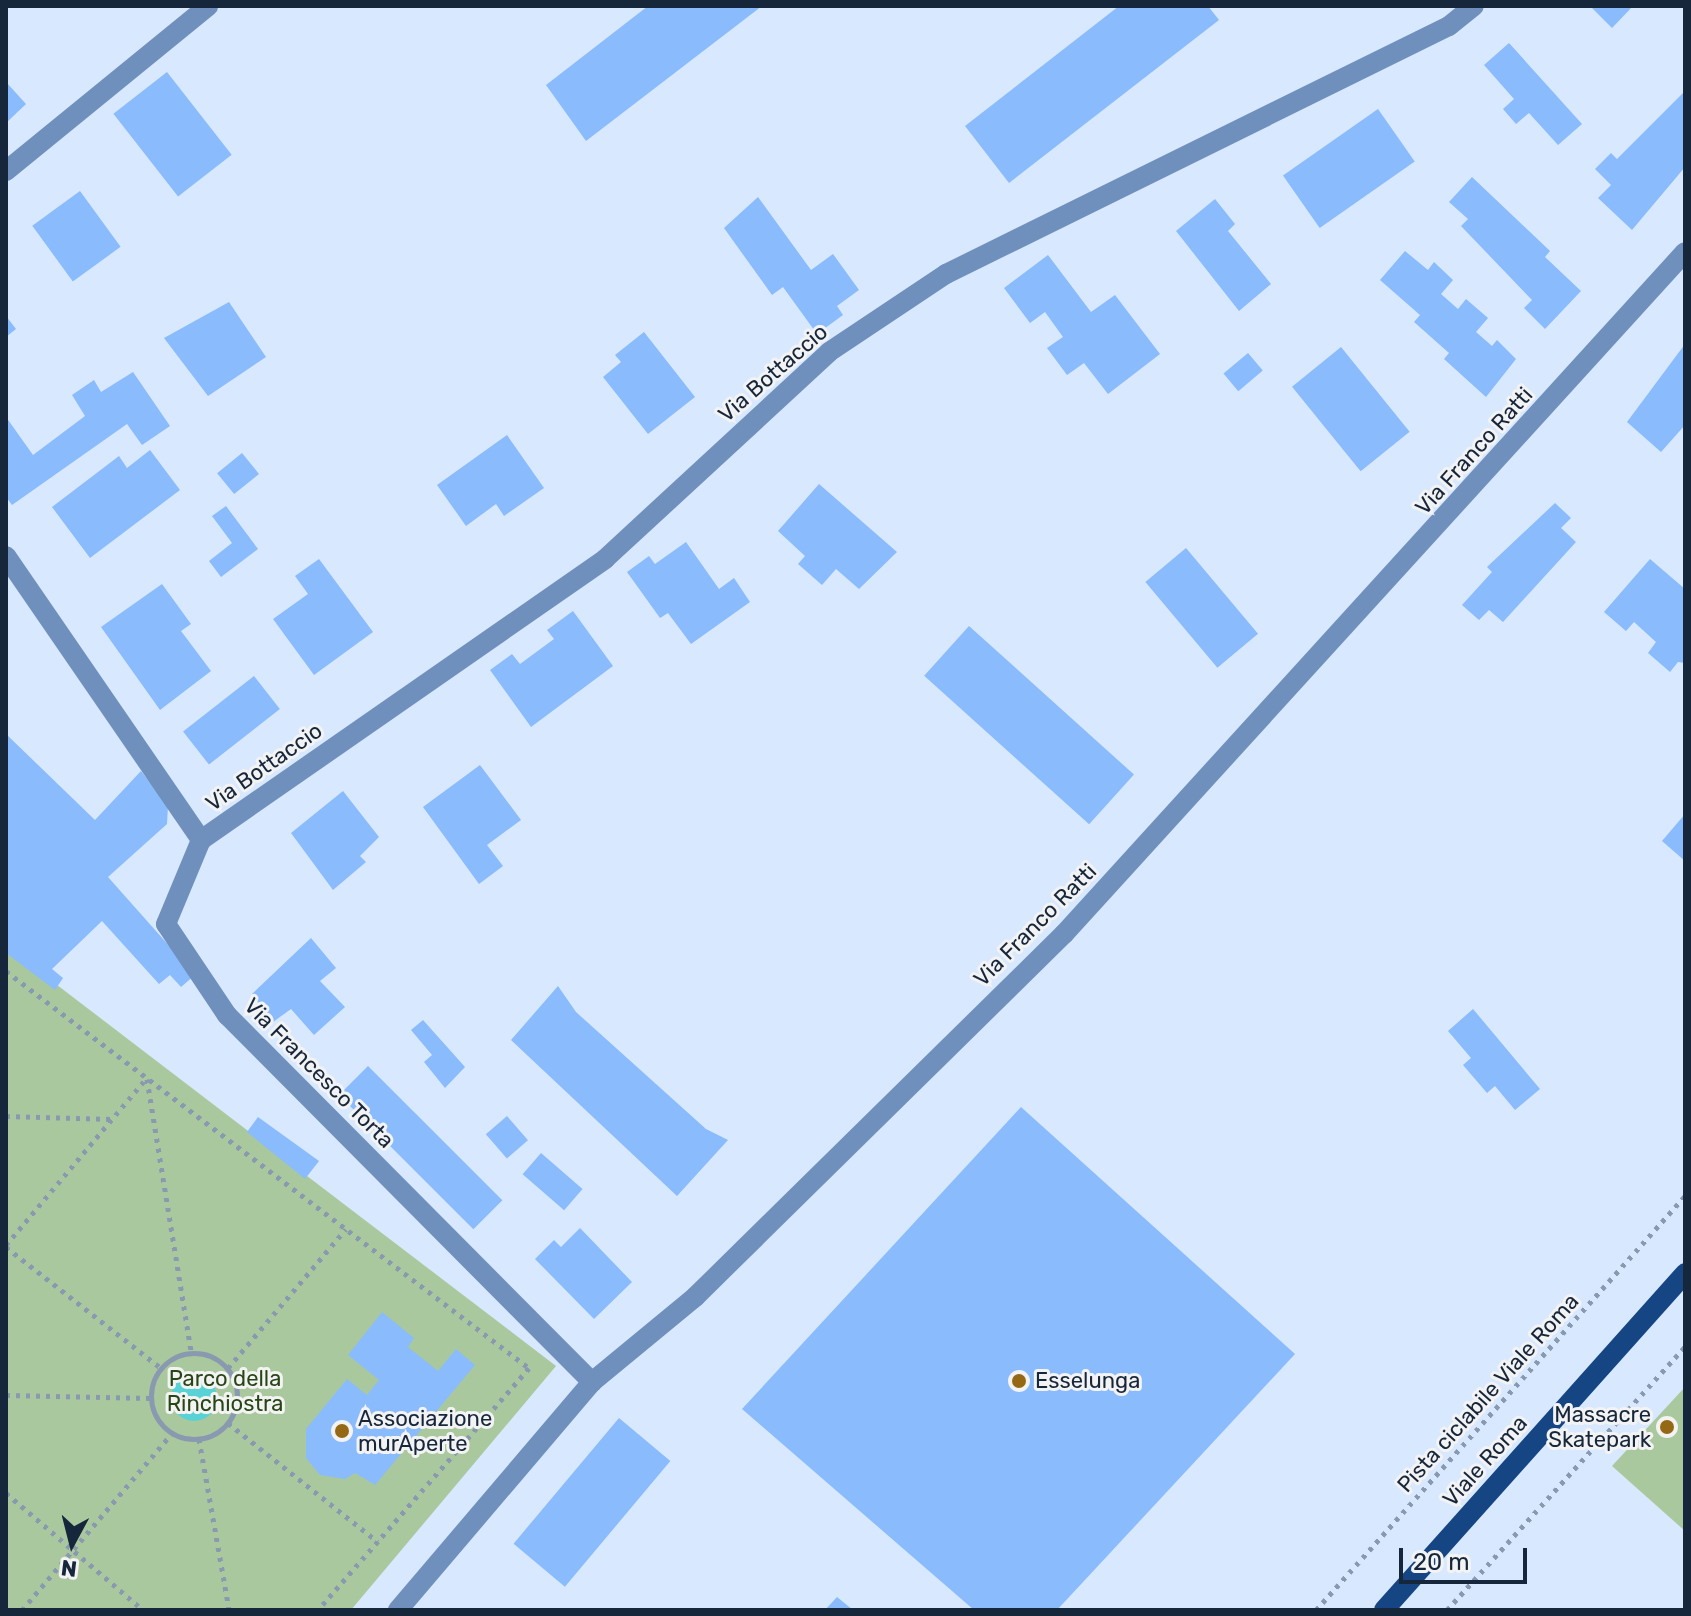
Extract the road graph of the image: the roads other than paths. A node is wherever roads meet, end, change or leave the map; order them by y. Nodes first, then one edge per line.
1 (208, 6) edge
2 (1474, 6) edge
3 (6, 171) edge
4 (1685, 252) edge
5 (6, 556) edge
6 (201, 840) junction
7 (1685, 1273) edge
8 (592, 1382) junction
9 (398, 1610) edge
10 (1384, 1610) edge

1 - 3 street
2 - 6 street, Via Bottaccio
4 - 8 street, Via Franco Ratti
5 - 6 street
6 - 8 street, Via Francesco Torta
7 - 10 main road, Viale Roma
8 - 9 street, Via Franco Ratti

